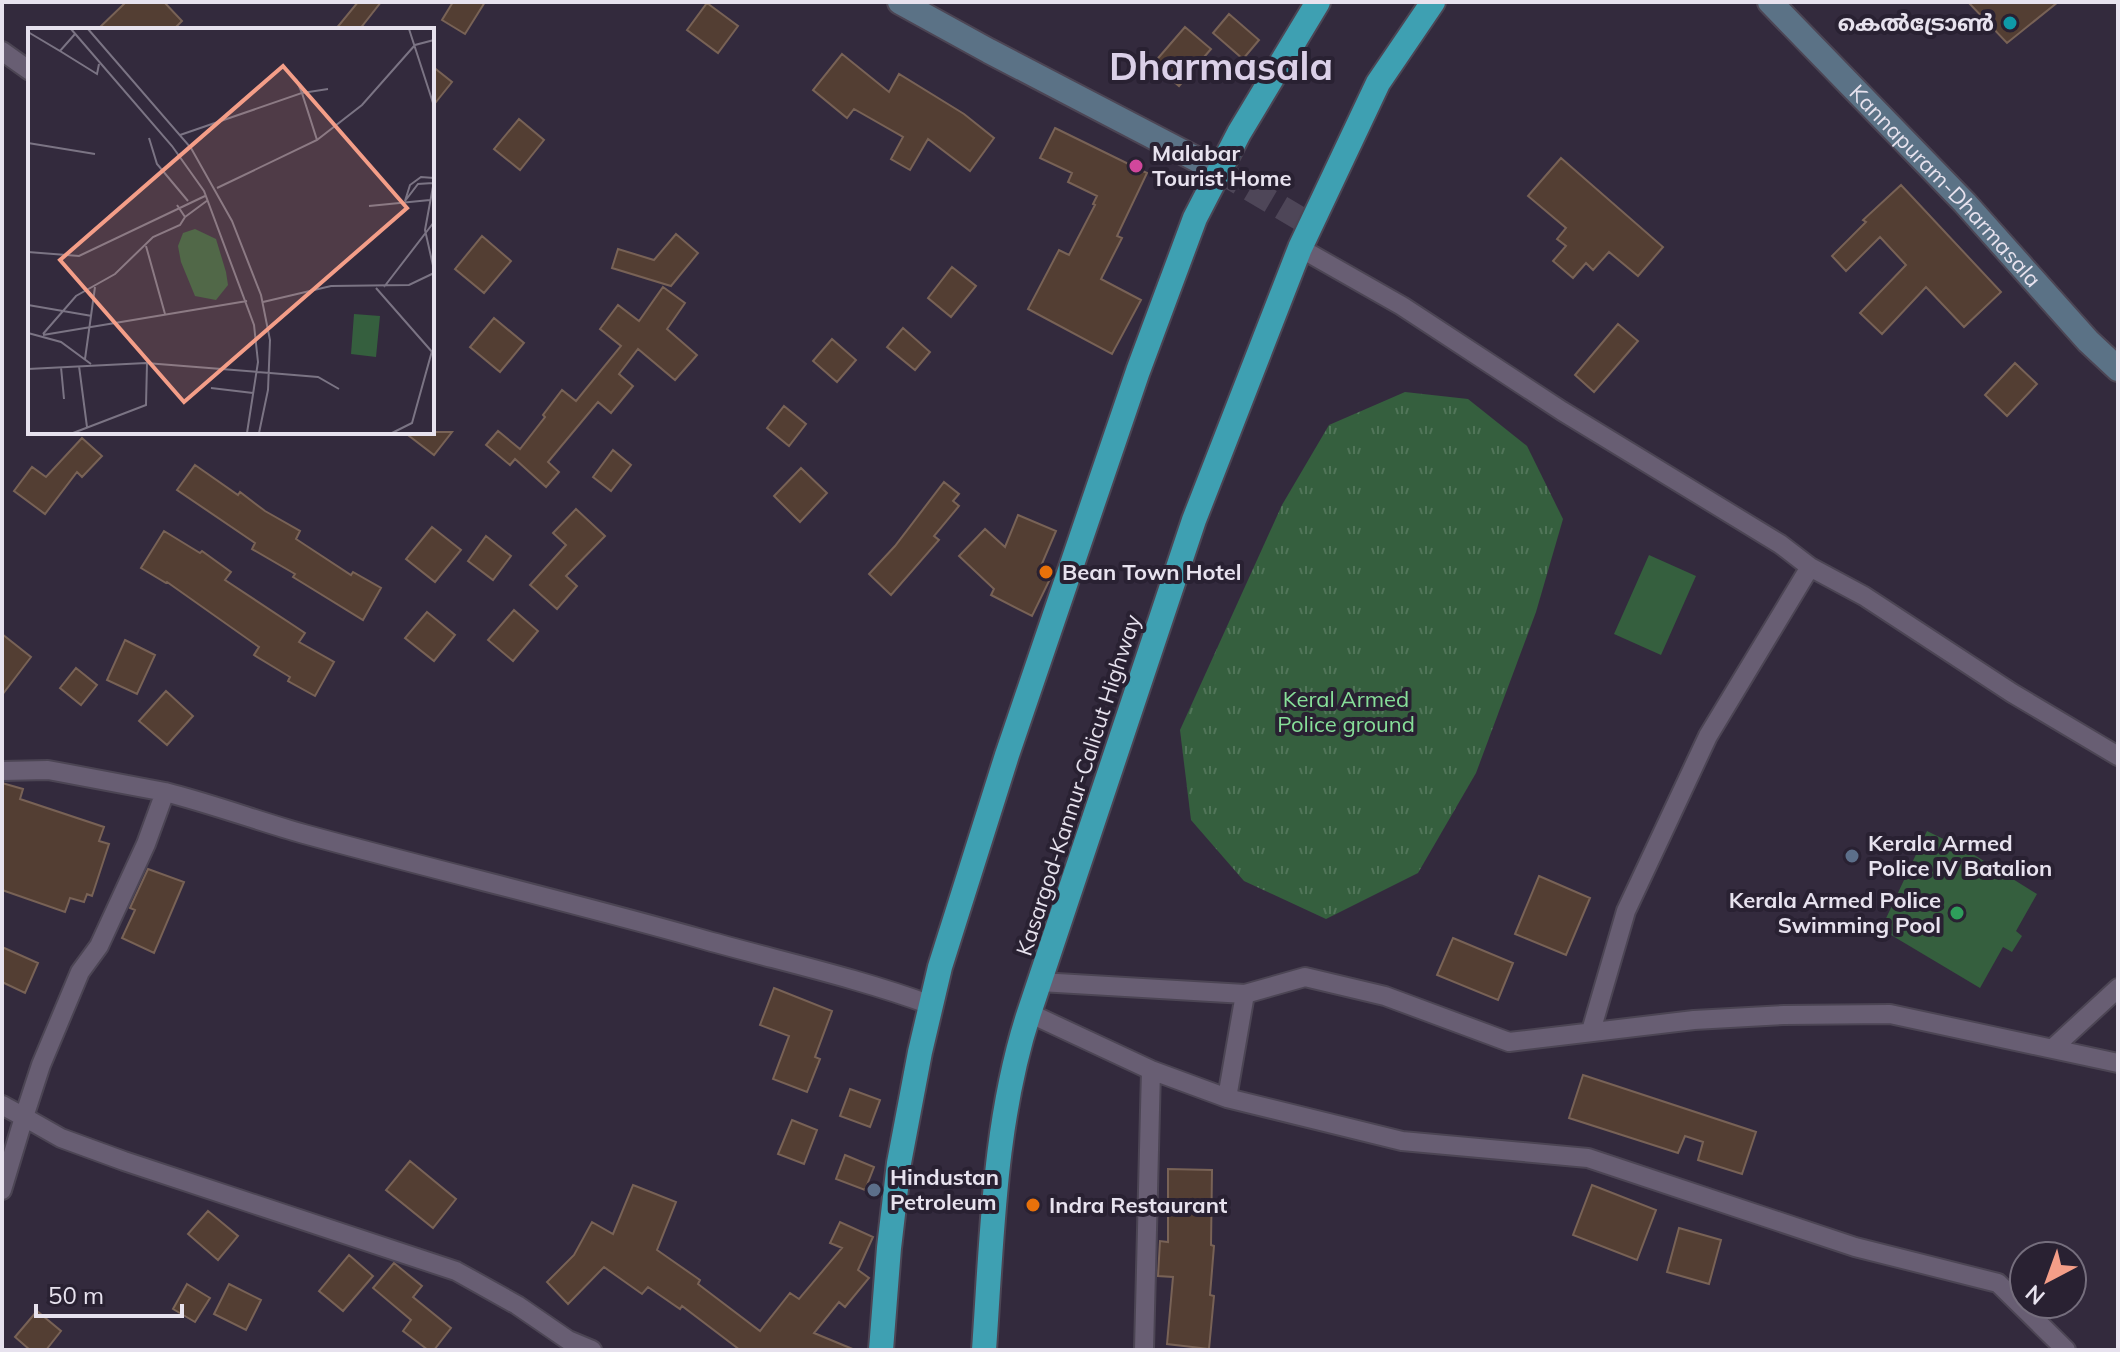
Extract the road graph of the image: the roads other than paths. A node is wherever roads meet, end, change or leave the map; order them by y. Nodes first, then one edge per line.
1 (900, 2) edge
2 (1318, 2) edge
3 (1433, 2) edge
4 (1770, 2) edge
5 (2, 51) edge
6 (28, 70) edge
7 (1219, 171) junction
8 (1300, 248) junction
9 (2118, 369) edge
10 (1810, 567) junction
11 (2118, 756) edge
12 (2, 771) edge
13 (165, 792) junction
14 (1040, 982) junction
15 (2118, 988) edge
16 (1245, 994) junction
17 (931, 1005) junction
18 (1029, 1013) junction
19 (1591, 1031) junction
20 (2053, 1048) junction
21 (2118, 1063) edge
22 (1151, 1070) junction
23 (1227, 1098) junction
24 (2, 1105) edge
25 (24, 1117) junction
26 (2, 1190) edge
27 (592, 1350) edge
28 (881, 1350) edge
29 (984, 1350) edge
30 (1144, 1350) edge
31 (2066, 1350) edge

1 - 7 main road
2 - 7 highway
3 - 8 highway, Kasargod-Kannur-Calicut Highway
4 - 9 main road, Kannapuram-Dharmasala
5 - 6 street
7 - 17 highway
8 - 10 street
8 - 14 highway, Kasargod-Kannur-Calicut Highway
10 - 11 street
10 - 19 street
12 - 13 street
13 - 17 street
13 - 25 street
14 - 16 street
14 - 18 highway, Kasargod-Kannur-Calicut Highway
15 - 20 street
16 - 19 street
16 - 23 street
17 - 28 highway
18 - 22 street
18 - 29 highway, Kasargod-Kannur-Calicut Highway
19 - 20 street
20 - 21 street
22 - 23 street
22 - 30 street
23 - 31 street
24 - 25 street
25 - 26 street
25 - 27 street

